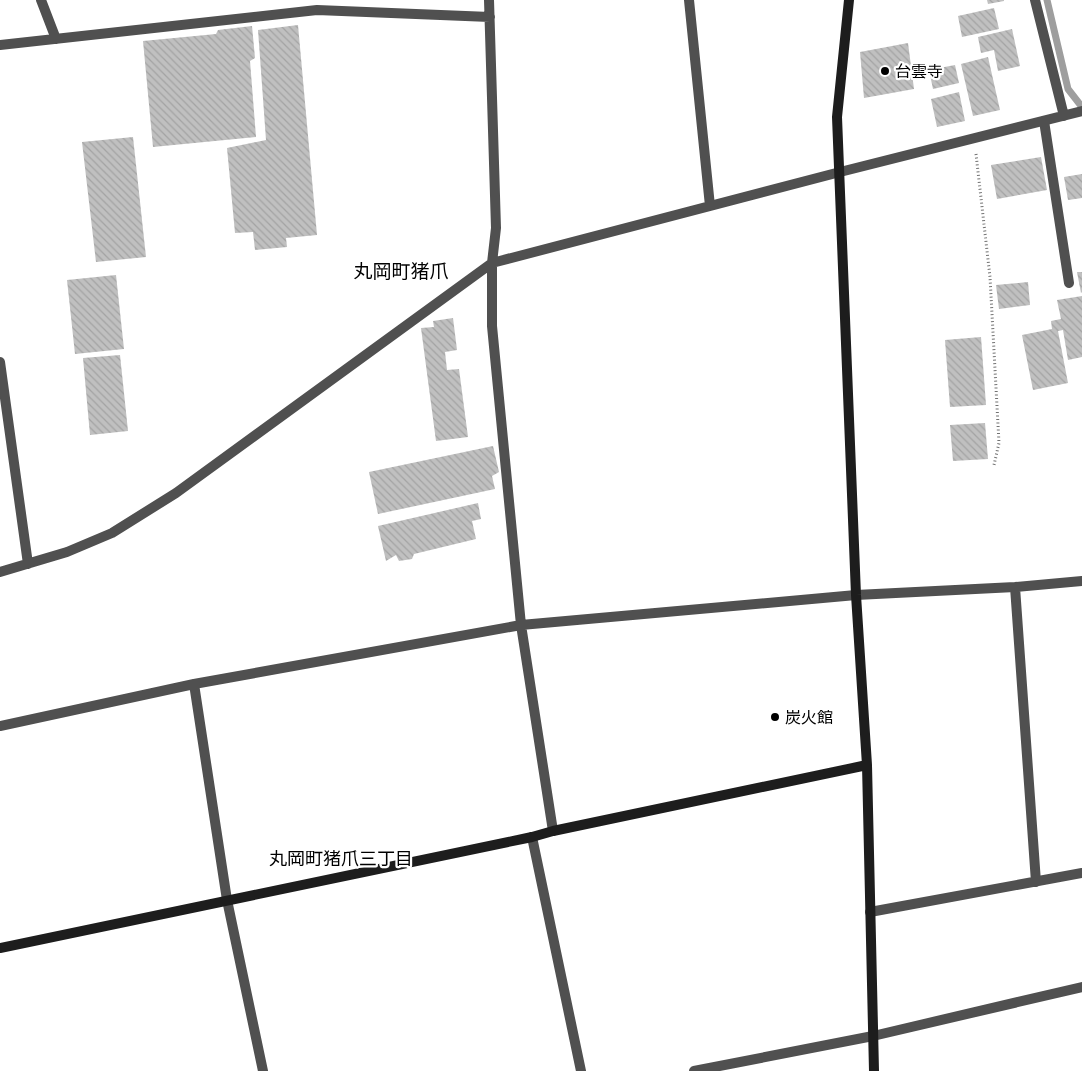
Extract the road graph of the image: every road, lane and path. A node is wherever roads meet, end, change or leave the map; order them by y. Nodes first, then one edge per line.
1 (42, 0) edge
2 (489, 0) edge
3 (689, 0) edge
4 (849, 0) edge
5 (1035, 0) edge
6 (490, 17) junction
7 (56, 39) junction
8 (0, 45) edge
9 (1082, 111) edge
10 (1064, 116) junction
11 (1044, 121) junction
12 (975, 138) junction
13 (840, 172) junction
14 (710, 206) junction
15 (492, 264) junction
16 (1069, 284) dead end
17 (0, 362) edge
18 (994, 465) dead end
19 (28, 564) junction
20 (0, 572) edge
21 (1082, 581) edge
22 (1015, 586) junction
23 (856, 595) junction
24 (521, 625) junction
25 (194, 684) junction
26 (0, 726) edge
27 (867, 765) junction
28 (553, 831) junction
29 (532, 837) junction
30 (1082, 873) edge
31 (1036, 882) junction
32 (227, 900) junction
33 (870, 912) junction
34 (0, 948) edge
35 (1082, 987) edge
36 (872, 1036) junction
37 (264, 1071) edge
38 (580, 1071) edge
39 (694, 1071) edge
40 (874, 1071) edge

1 - 7 street
2 - 6 street
3 - 14 street
4 - 13 street
5 - 10 street
6 - 7 street
6 - 15 street
7 - 8 street
9 - 10 street
10 - 11 street
11 - 12 street
11 - 16 street
12 - 13 street
12 - 18 path
13 - 14 street
13 - 23 street
14 - 15 street
15 - 19 street
15 - 24 street
17 - 19 street
19 - 20 street
21 - 22 street
22 - 23 street
22 - 31 street
23 - 24 street
23 - 27 street
24 - 25 street
24 - 28 street
25 - 26 street
25 - 32 street
27 - 28 street
27 - 33 street
28 - 29 street
29 - 32 street
29 - 38 street
30 - 31 street
31 - 33 street
32 - 34 street
32 - 37 street
33 - 36 street
35 - 36 street
36 - 39 street
36 - 40 street

